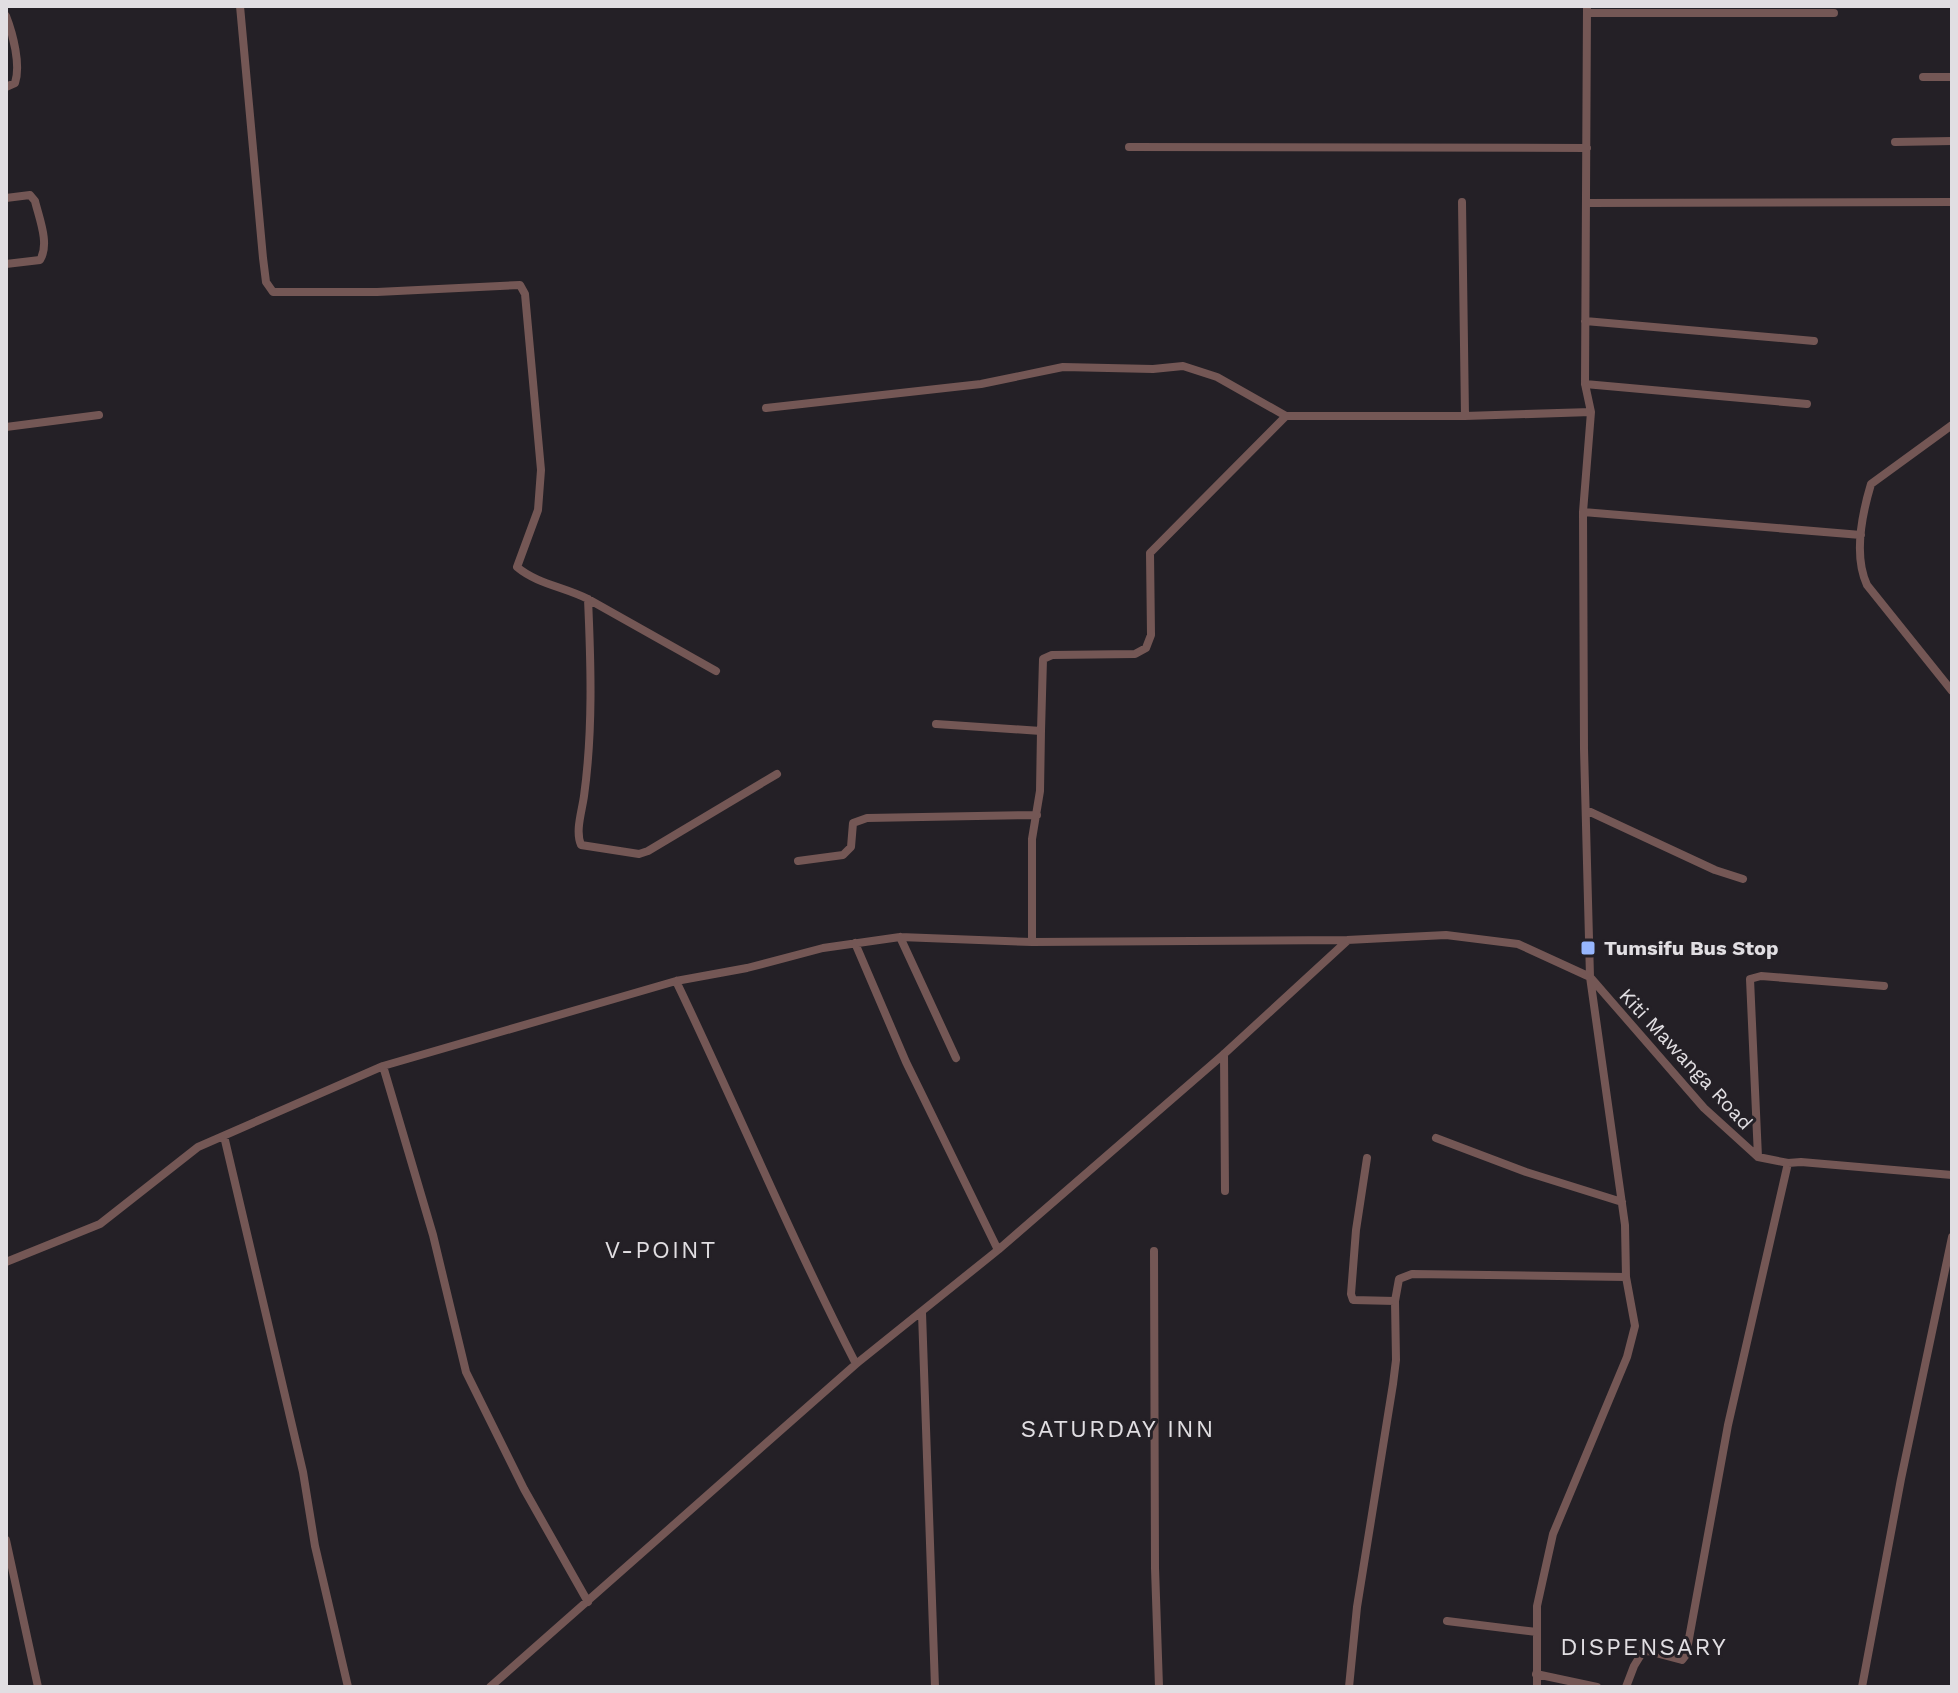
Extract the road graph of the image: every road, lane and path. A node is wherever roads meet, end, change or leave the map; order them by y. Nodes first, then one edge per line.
1 (240, 6) edge
2 (1587, 10) edge
3 (1834, 13) dead end
4 (6, 16) edge
5 (1923, 77) dead end
6 (1952, 77) edge
7 (6, 87) edge
8 (1952, 141) edge
9 (1895, 142) dead end
10 (1129, 147) dead end
11 (1587, 148) junction
12 (6, 198) edge
13 (1462, 202) dead end
14 (1952, 202) edge
15 (1587, 203) junction
16 (6, 264) edge
17 (1585, 321) junction
18 (1814, 341) dead end
19 (1585, 384) junction
20 (1807, 404) dead end
21 (766, 408) dead end
22 (1591, 412) junction
23 (99, 415) dead end
24 (1286, 416) junction
25 (1465, 416) junction
26 (1952, 425) edge
27 (6, 427) edge
28 (1583, 512) junction
29 (1861, 535) junction
30 (588, 599) junction
31 (716, 671) dead end
32 (1952, 691) edge
33 (936, 724) dead end
34 (1041, 731) junction
35 (777, 774) dead end
36 (1586, 810) junction
37 (1037, 815) junction
38 (798, 861) dead end
39 (1743, 879) dead end
40 (900, 937) junction
41 (1347, 940) junction
42 (1032, 942) junction
43 (855, 943) junction
44 (1590, 977) junction
45 (676, 981) junction
46 (1884, 986) dead end
47 (1224, 1054) junction
48 (956, 1058) dead end
49 (383, 1066) junction
50 (224, 1136) junction
51 (1436, 1138) dead end
52 (1758, 1157) junction
53 (1367, 1158) dead end
54 (1788, 1163) junction
55 (1952, 1175) edge
56 (1225, 1191) dead end
57 (1622, 1202) junction
58 (1952, 1237) edge
59 (998, 1250) junction
60 (1154, 1251) dead end
61 (6, 1262) edge
62 (1626, 1277) junction
63 (1395, 1301) junction
64 (922, 1313) junction
65 (856, 1364) junction
66 (6, 1540) edge
67 (588, 1602) junction
68 (1447, 1621) dead end
69 (1537, 1632) junction
70 (1536, 1674) junction
71 (38, 1687) edge
72 (348, 1687) edge
73 (490, 1687) edge
74 (935, 1687) edge
75 (1159, 1687) edge
76 (1349, 1687) edge
77 (1537, 1687) edge
78 (1597, 1687) edge
79 (1626, 1687) edge
80 (1862, 1687) edge

1 - 30 street
2 - 3 street
2 - 11 street
4 - 7 street
5 - 6 street
8 - 9 street
10 - 11 street
11 - 15 street
12 - 16 street
13 - 25 street
14 - 15 street
15 - 17 street
17 - 18 street
17 - 19 street
19 - 20 street
19 - 22 street
21 - 24 street
22 - 25 street
22 - 28 street
23 - 27 street
24 - 25 street
24 - 34 street
26 - 29 street
28 - 29 street
28 - 36 street
29 - 32 street
30 - 31 street
30 - 35 street
33 - 34 street
34 - 37 street
36 - 39 street
36 - 44 street
37 - 38 street
37 - 42 street
40 - 42 street
40 - 43 street
40 - 48 street
41 - 42 street
41 - 44 street
41 - 47 street
43 - 45 street
43 - 59 street
44 - 52 street, Kiti Mawanga Road
44 - 57 street
45 - 49 street
45 - 65 street
46 - 52 street
47 - 56 street
47 - 59 street
49 - 50 street
49 - 67 street
50 - 61 street
50 - 72 street
51 - 57 street
52 - 54 street, Kiti Mawanga Road
53 - 63 street
54 - 55 street, Kiti Mawanga Road
54 - 79 street
57 - 62 street
58 - 80 street
59 - 64 street
60 - 75 street
62 - 63 street
62 - 69 street
63 - 76 street
64 - 65 street
64 - 74 street
65 - 67 street
66 - 71 street
67 - 73 street
68 - 69 street
69 - 70 street
70 - 77 street
70 - 78 street

